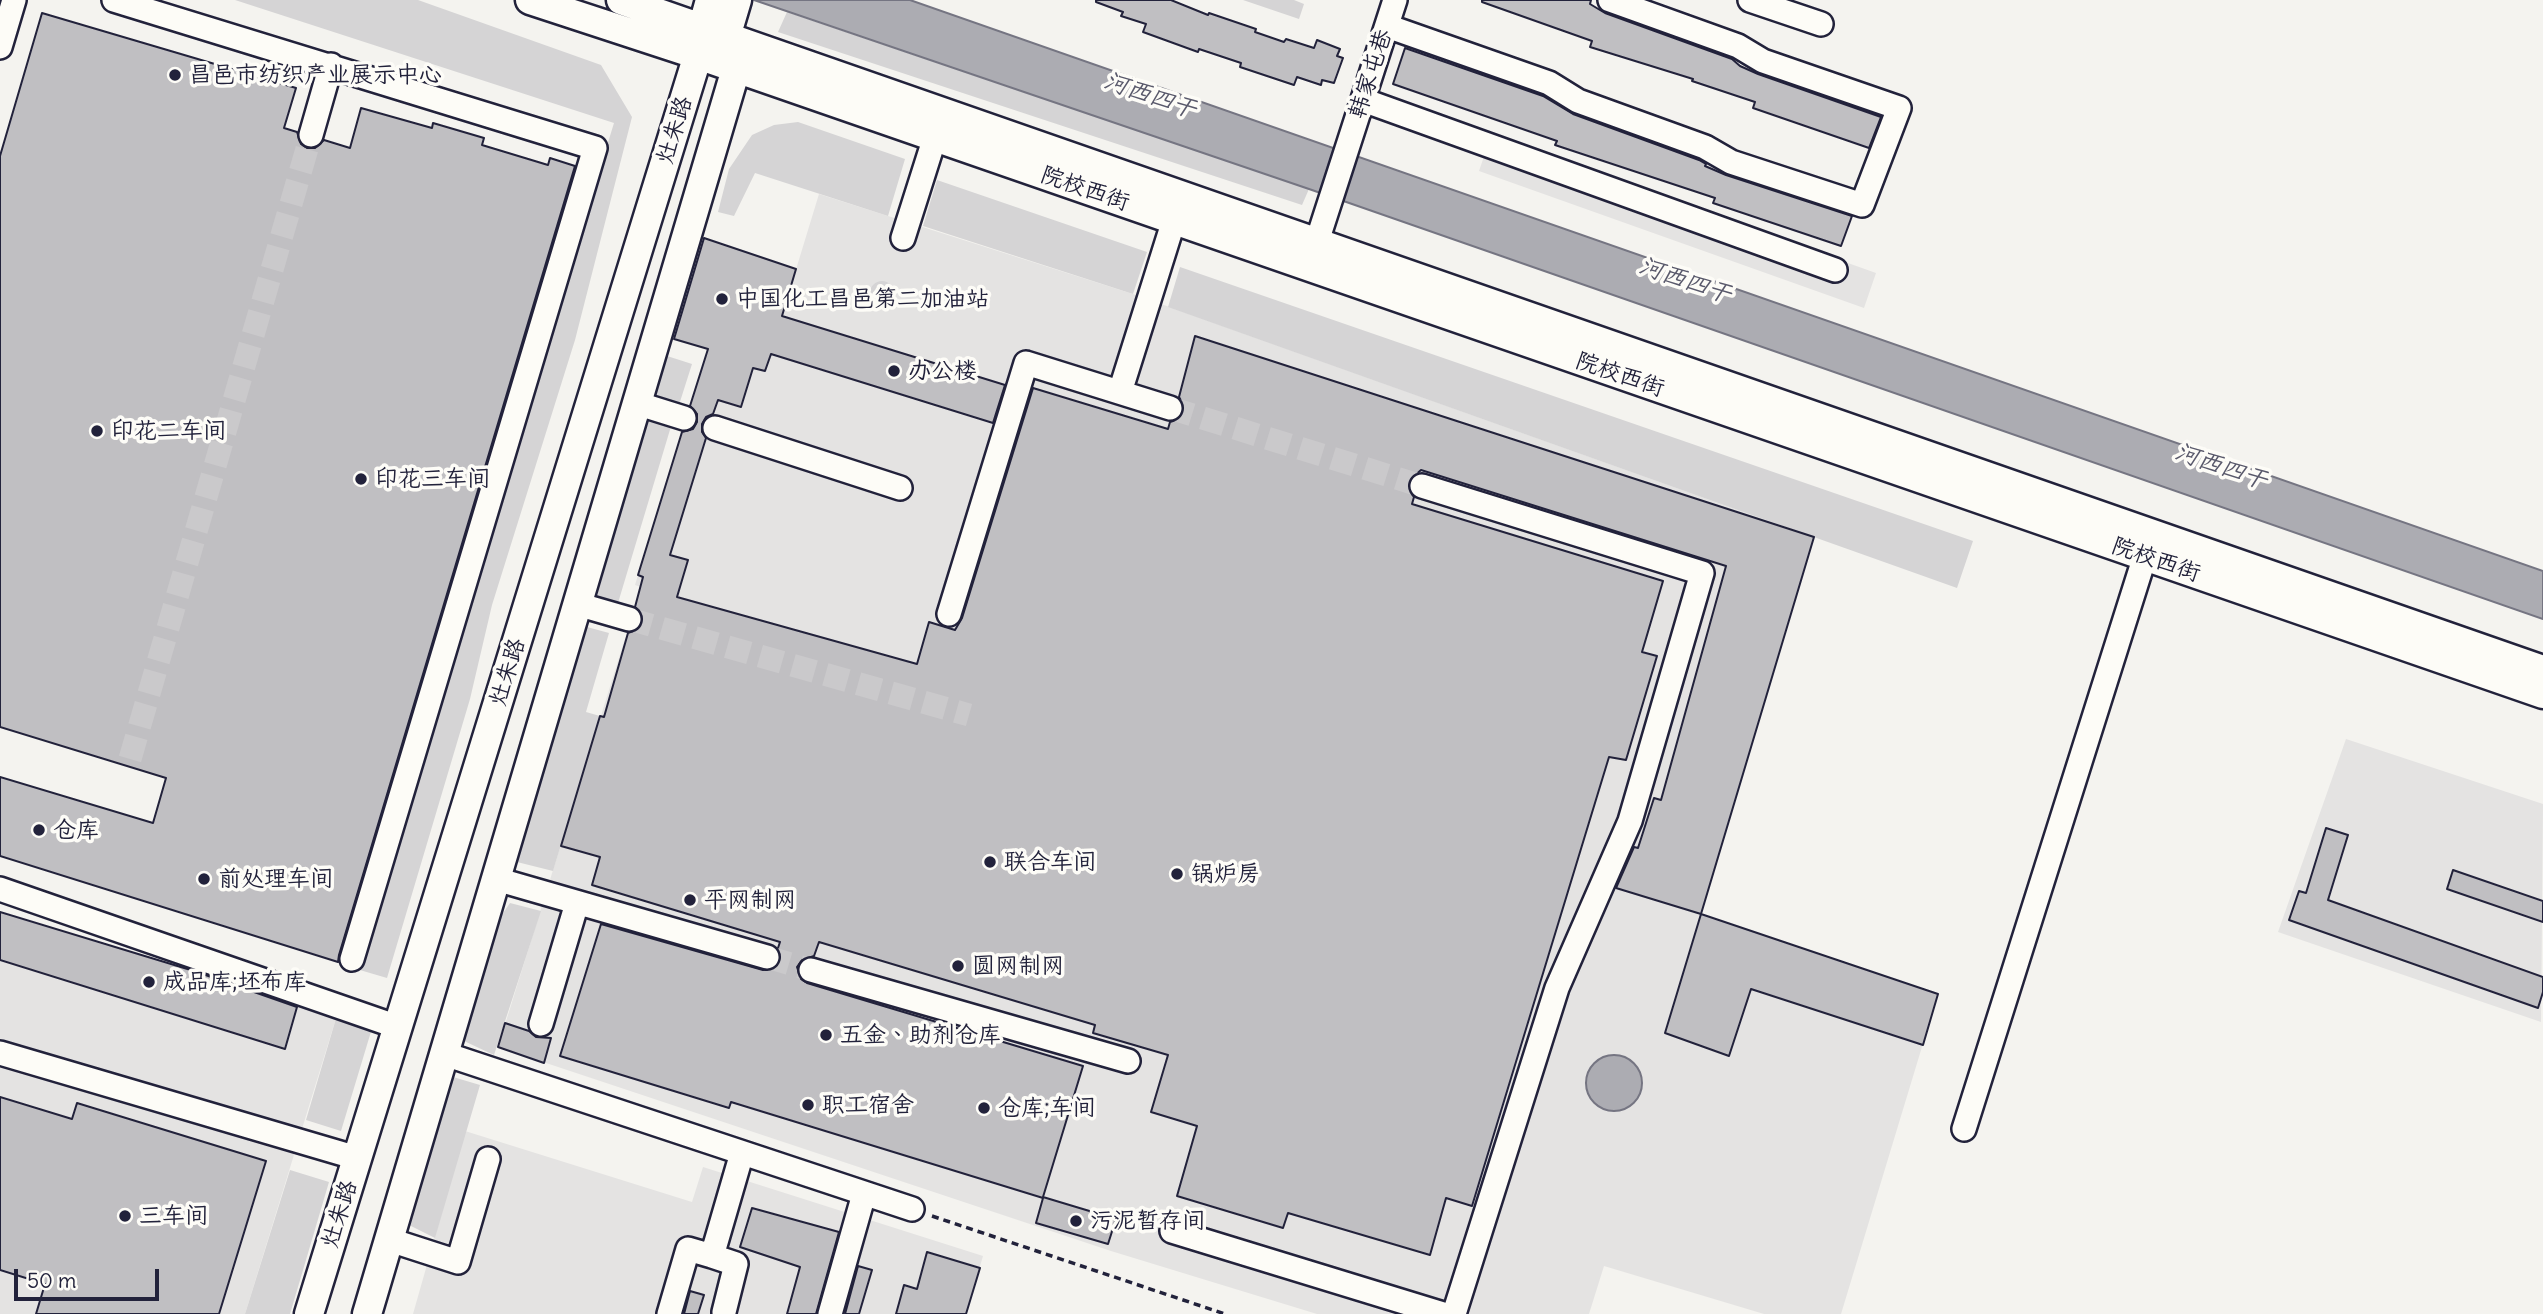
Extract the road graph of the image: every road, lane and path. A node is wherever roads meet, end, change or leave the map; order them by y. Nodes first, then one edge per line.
1 (14, 0) edge
2 (114, 0) edge
3 (530, 0) edge
4 (621, 0) edge
5 (1395, 0) edge
6 (1611, 0) edge
7 (1750, 0) edge
8 (728, 1) edge
9 (1821, 24) dead end
10 (1387, 26) junction
11 (709, 41) junction
12 (0, 47) edge
13 (331, 65) junction
14 (736, 69) junction
15 (1363, 100) junction
16 (312, 135) tunnel mouth
17 (935, 137) junction
18 (1174, 220) junction
19 (903, 238) dead end
20 (1312, 255) junction
21 (1835, 270) dead end
22 (1119, 392) junction
23 (636, 403) junction
24 (1170, 408) tunnel mouth
25 (684, 418) dead end
26 (715, 428) dead end
27 (1422, 486) tunnel mouth
28 (900, 488) dead end
29 (2145, 556) junction
30 (577, 604) junction
31 (949, 614) dead end
32 (629, 619) tunnel mouth
33 (2543, 670) edge
34 (2543, 694) edge
35 (496, 879) junction
36 (0, 890) edge
37 (577, 902) junction
38 (767, 957) tunnel mouth
39 (352, 959) dead end
40 (811, 970) tunnel mouth
41 (541, 1024) dead end
42 (398, 1027) junction
43 (0, 1053) edge
44 (445, 1054) junction
45 (1128, 1061) dead end
46 (1964, 1129) dead end
47 (742, 1153) junction
48 (357, 1158) junction
49 (488, 1159) dead end
50 (864, 1194) junction
51 (912, 1209) joint
52 (1172, 1231) dead end
53 (390, 1240) junction
54 (712, 1256) junction
55 (724, 1312) dead end
56 (309, 1314) edge
57 (367, 1314) edge
58 (669, 1314) edge
59 (830, 1314) edge
60 (1225, 1314) edge
61 (1443, 1314) edge
62 (1454, 1314) edge

1 - 12 street
2 - 13 street
3 - 11 main road
4 - 11 main road
5 - 10 street, 韩家屯巷
6 - 10 street
7 - 9 street
8 - 11 main road, 灶朱路
10 - 15 street, 韩家屯巷
11 - 14 main road
11 - 20 main road, 院校西街
11 - 42 main road, 灶朱路
13 - 16 street
13 - 39 street
14 - 17 main road, 院校西街
14 - 23 main road, 灶朱路
15 - 20 street, 韩家屯巷
15 - 21 street
17 - 18 main road, 院校西街
17 - 19 street
18 - 20 main road, 院校西街
18 - 22 street
20 - 29 main road, 院校西街
20 - 33 main road, 院校西街
22 - 24 street
22 - 31 street
23 - 25 street
23 - 30 main road, 灶朱路
26 - 28 street
27 - 62 street
29 - 34 main road, 院校西街
29 - 46 street
30 - 32 street
30 - 35 main road, 灶朱路
35 - 37 street
35 - 44 main road, 灶朱路
36 - 42 street
37 - 38 street
37 - 41 street
40 - 45 street
42 - 48 main road, 灶朱路
43 - 48 street
44 - 47 street
44 - 53 main road, 灶朱路
47 - 50 street
47 - 54 street
48 - 56 main road, 灶朱路
49 - 53 street
50 - 51 street
50 - 59 street
51 - 60 path
52 - 61 street
53 - 57 main road, 灶朱路
54 - 55 street
54 - 58 street

